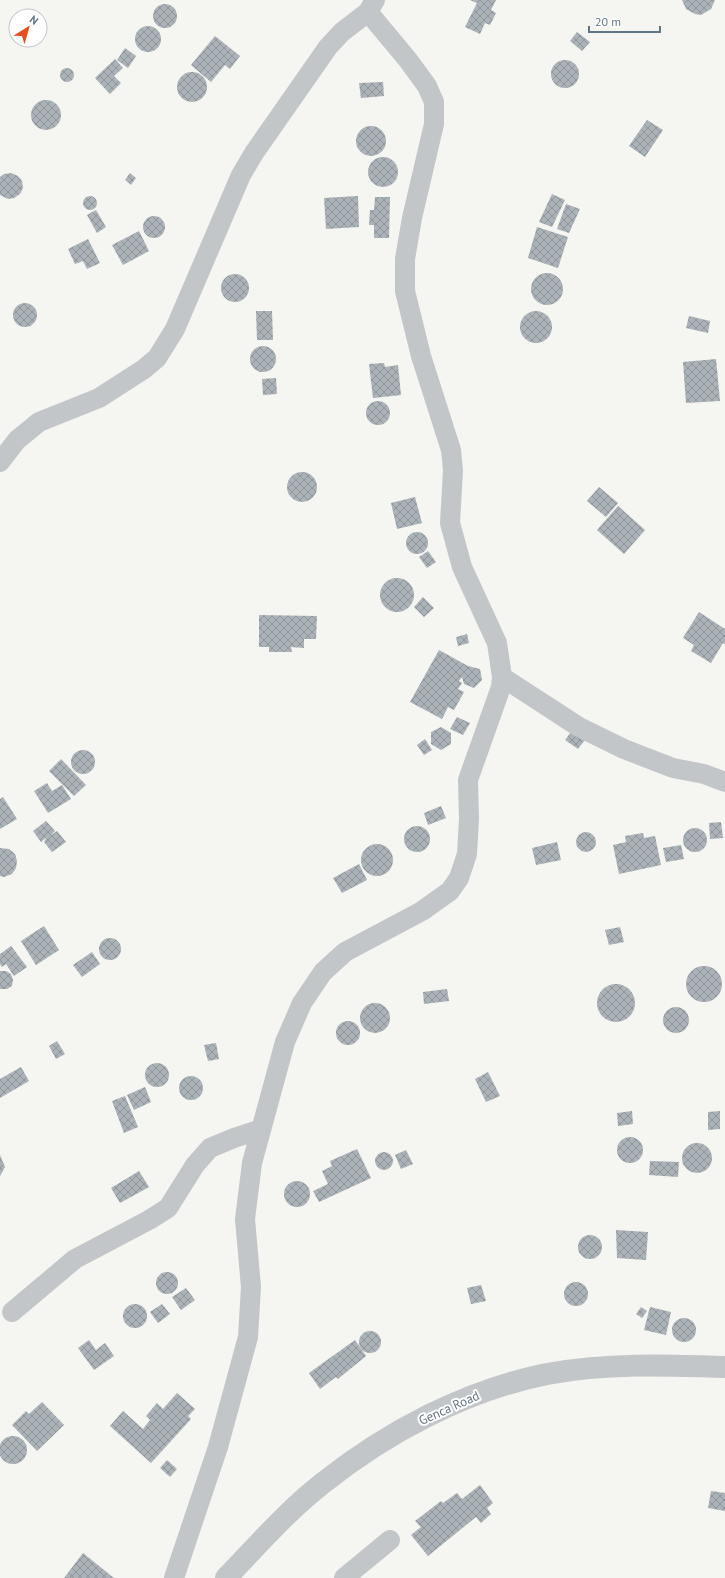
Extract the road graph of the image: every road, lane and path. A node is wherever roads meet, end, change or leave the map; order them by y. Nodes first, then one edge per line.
1 (372, 6) edge
2 (0, 462) edge
3 (502, 677) junction
4 (725, 782) edge
5 (261, 1129) junction
6 (12, 1312) dead end
7 (725, 1368) edge
8 (390, 1540) dead end
9 (174, 1578) edge
10 (226, 1578) edge
11 (344, 1578) edge

1 - 2 street
1 - 3 street
3 - 4 street
3 - 5 street
5 - 6 street
5 - 9 street
7 - 10 street, Genca Road
8 - 11 street

